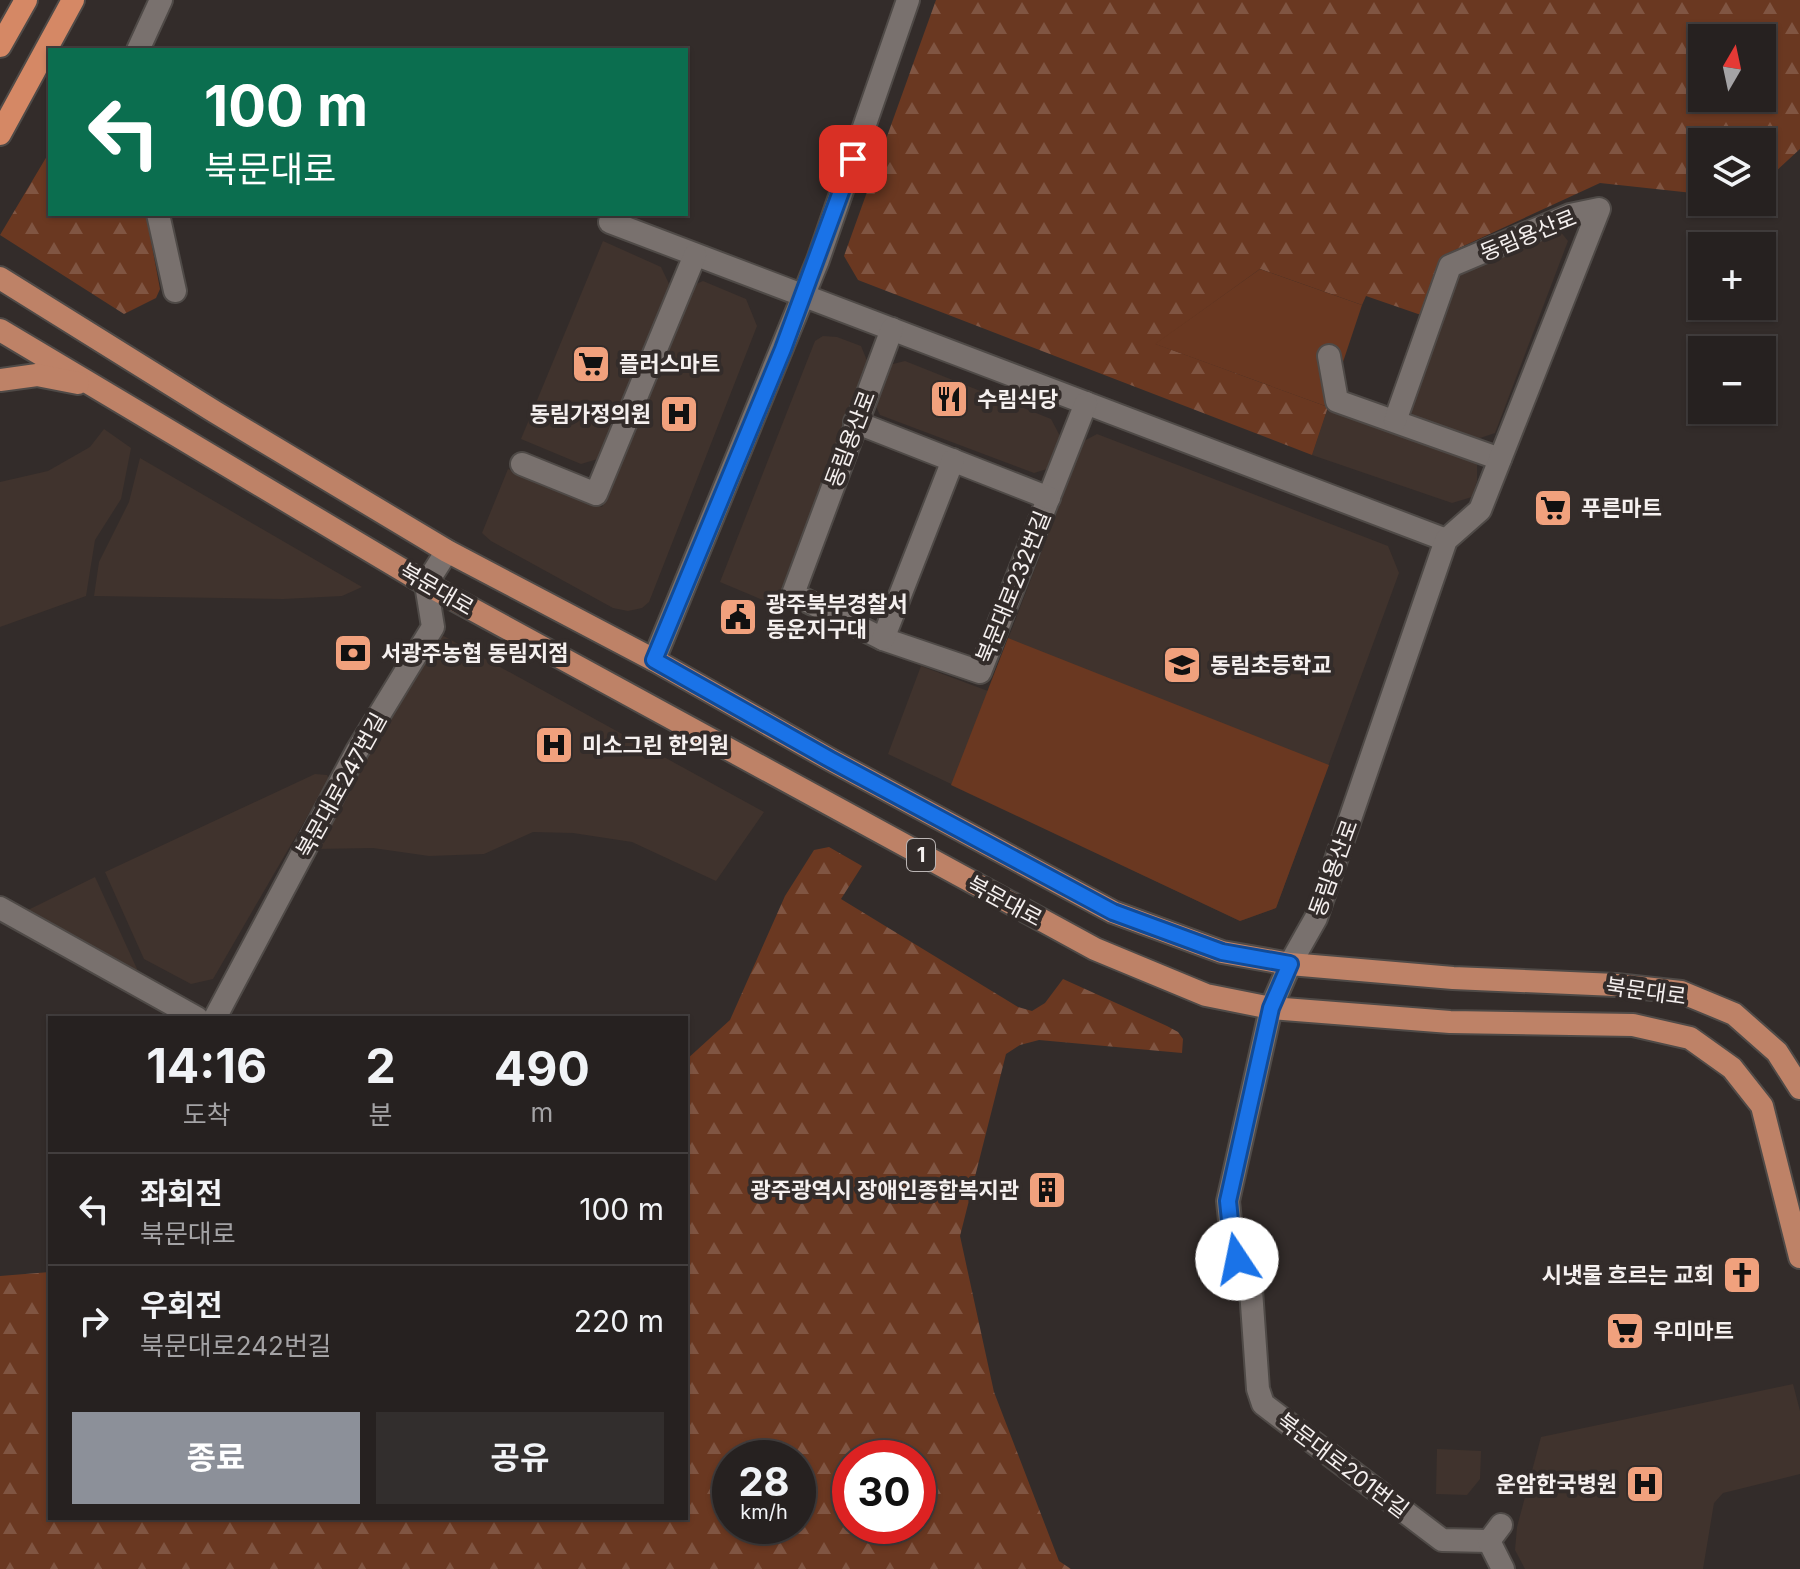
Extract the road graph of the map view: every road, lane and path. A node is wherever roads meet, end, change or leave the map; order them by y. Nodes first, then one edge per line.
1 (26, 0) edge
2 (73, 0) edge
3 (161, 0) edge
4 (908, 0) edge
5 (0, 46) edge
6 (139, 48) edge
7 (0, 134) edge
8 (158, 216) edge
9 (610, 222) dead end
10 (695, 255) junction
11 (0, 278) edge
12 (175, 291) dead end
13 (803, 295) junction
14 (892, 329) junction
15 (0, 330) edge
16 (1329, 356) dead end
17 (0, 380) edge
18 (93, 386) junction
19 (1086, 403) junction
20 (1395, 421) junction
21 (855, 422) junction
22 (1500, 459) junction
23 (953, 460) junction
24 (522, 464) dead end
25 (1049, 498) junction
26 (1446, 540) junction
27 (447, 551) junction
28 (426, 584) junction
29 (793, 594) joint
30 (883, 639) junction
31 (654, 660) junction
32 (0, 908) edge
33 (1290, 964) junction
34 (1271, 1008) junction
35 (193, 1016) edge
36 (216, 1016) edge
37 (1800, 1088) edge
38 (1800, 1257) edge
39 (1503, 1569) edge

1 - 5 highway
2 - 7 highway
3 - 6 street
4 - 13 street
8 - 12 street
9 - 10 street
10 - 13 street
10 - 24 street
11 - 27 main road, 북문대로 / 1
13 - 14 street
13 - 31 street
14 - 19 street
14 - 21 street, 동림용산로
15 - 18 main road, 북문대로 / 1
16 - 20 street
17 - 18 main road
18 - 28 main road, 북문대로 / 1
19 - 25 street, 북문대로232번길
19 - 26 street
20 - 22 street
20 - 22 street, 동림용산로
21 - 23 street, 북문대로232번길
21 - 29 street, 동림용산로
22 - 26 street, 동림용산로
23 - 25 street, 북문대로232번길
23 - 30 street
25 - 30 street, 북문대로232번길
26 - 33 street, 동림용산로
27 - 28 street
27 - 31 main road, 북문대로 / 1
28 - 34 main road, 북문대로 / 1
28 - 36 street, 북문대로247번길
29 - 30 street, 북문대로232번길
31 - 33 main road, 북문대로 / 1
32 - 35 street
33 - 34 street, 북문대로201번길
33 - 37 main road, 북문대로 / 1
34 - 38 main road, 북문대로 / 1
34 - 39 street, 북문대로201번길

